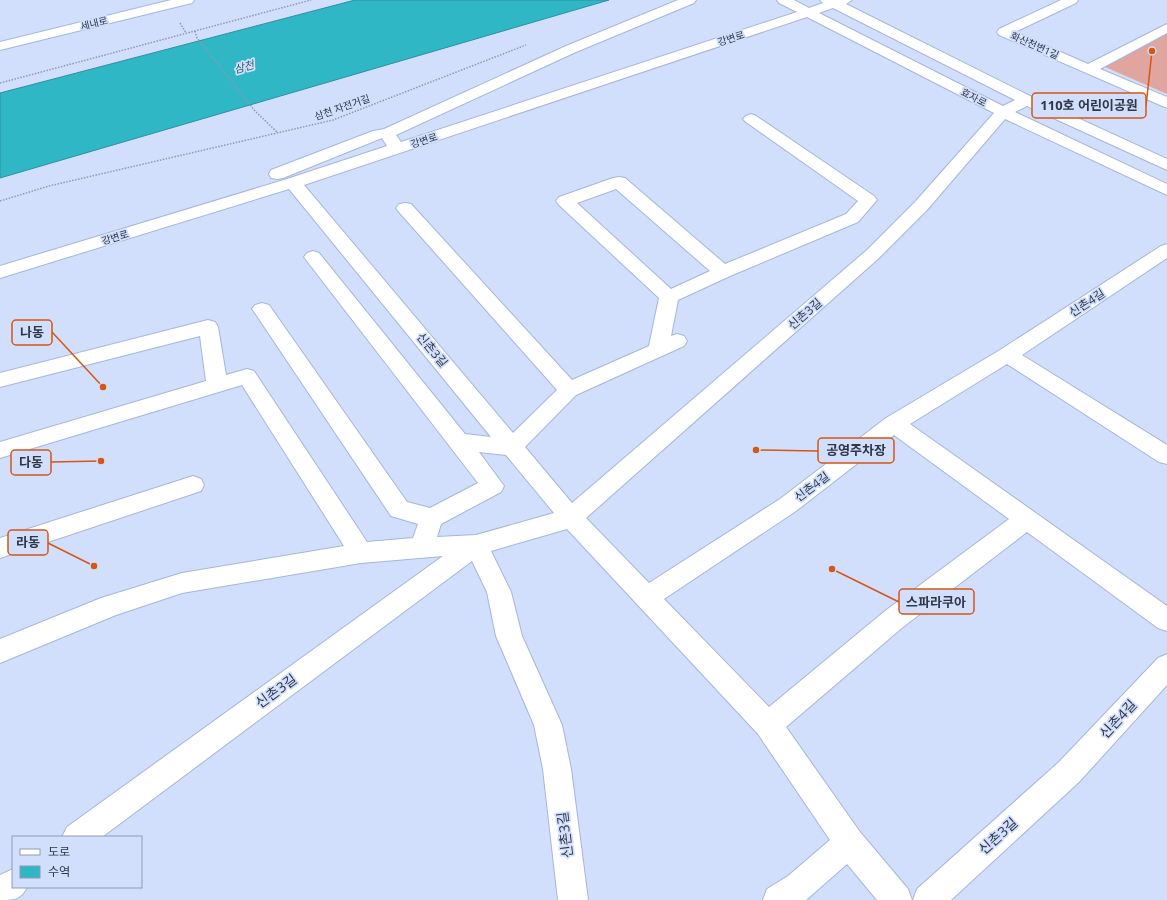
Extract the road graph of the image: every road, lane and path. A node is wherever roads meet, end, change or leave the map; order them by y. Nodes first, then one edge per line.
1 (187, 0) edge
2 (311, 0) edge
3 (689, 0) edge
4 (1071, 0) edge
5 (835, 1) edge
6 (787, 2) edge
7 (809, 12) junction
8 (179, 21) dead end
9 (1167, 28) edge
10 (195, 31) junction
11 (186, 33) junction
12 (531, 43) dead end
13 (0, 46) edge
14 (1089, 69) junction
15 (0, 83) edge
16 (1027, 100) junction
17 (1167, 103) edge
18 (1003, 112) junction
19 (751, 119) dead end
20 (277, 133) junction
21 (386, 134) junction
22 (397, 149) junction
23 (1167, 165) edge
24 (293, 183) junction
25 (1167, 190) edge
26 (258, 194) junction
27 (0, 201) edge
28 (405, 208) dead end
29 (1167, 250) edge
30 (313, 257) dead end
31 (0, 272) edge
32 (723, 272) junction
33 (669, 297) junction
34 (262, 309) dead end
35 (1007, 355) junction
36 (0, 380) edge
37 (217, 384) junction
38 (569, 390) junction
39 (894, 424) junction
40 (458, 442) junction
41 (512, 447) junction
42 (0, 450) edge
43 (1167, 456) edge
44 (193, 485) dead end
45 (432, 518) junction
46 (571, 518) junction
47 (1027, 519) junction
48 (476, 545) junction
49 (421, 547) junction
50 (0, 548) edge
51 (361, 553) junction
52 (648, 597) junction
53 (1167, 620) edge
54 (0, 651) edge
55 (1167, 666) edge
56 (768, 725) junction
57 (1069, 772) joint
58 (78, 836) edge
59 (848, 843) junction
60 (12, 885) edge
61 (0, 893) edge
62 (573, 900) edge
63 (778, 900) edge
64 (897, 900) edge
65 (928, 900) edge

1 - 13 street, 세내로
2 - 10 path
3 - 21 street
4 - 14 street, 화산천변1길
5 - 7 street, 강변로
5 - 16 street, 효자로
6 - 7 street, 효자로
7 - 18 street, 효자로
7 - 22 street, 강변로
8 - 11 path
9 - 14 street
10 - 11 path
10 - 20 path
11 - 15 path
12 - 20 path, 삼천 자전거길
14 - 17 street, 화산천변1길
16 - 18 street, 신촌3길
16 - 23 street, 효자로
18 - 25 street, 효자로
18 - 46 street, 신촌3길
19 - 32 street
20 - 27 path, 삼천 자전거길
21 - 22 street
21 - 26 street
22 - 24 street, 강변로
24 - 26 street, 강변로
24 - 41 street, 신촌3길
26 - 31 street, 강변로
28 - 38 street
29 - 35 street, 신촌4길
30 - 40 street
32 - 33 street
32 - 33 street
33 - 38 street
34 - 45 street
35 - 39 street, 신촌4길
35 - 43 street
36 - 37 street
37 - 42 street
37 - 51 street
38 - 41 street
39 - 47 street
39 - 52 street, 신촌4길
40 - 41 street
40 - 45 street
41 - 46 street, 신촌3길
44 - 50 street
45 - 49 street
46 - 48 street, 신촌3길
46 - 52 street, 신촌3길
47 - 53 street
47 - 56 street
48 - 49 street, 신촌3길
48 - 58 street, 신촌3길
48 - 62 street, 신촌3길
49 - 51 street, 신촌3길
51 - 54 street, 신촌3길
52 - 56 street, 신촌3길
55 - 57 street, 신촌4길
56 - 59 street, 신촌3길
57 - 65 street, 신촌3길
59 - 63 street
59 - 64 street, 신촌3길
60 - 61 street

